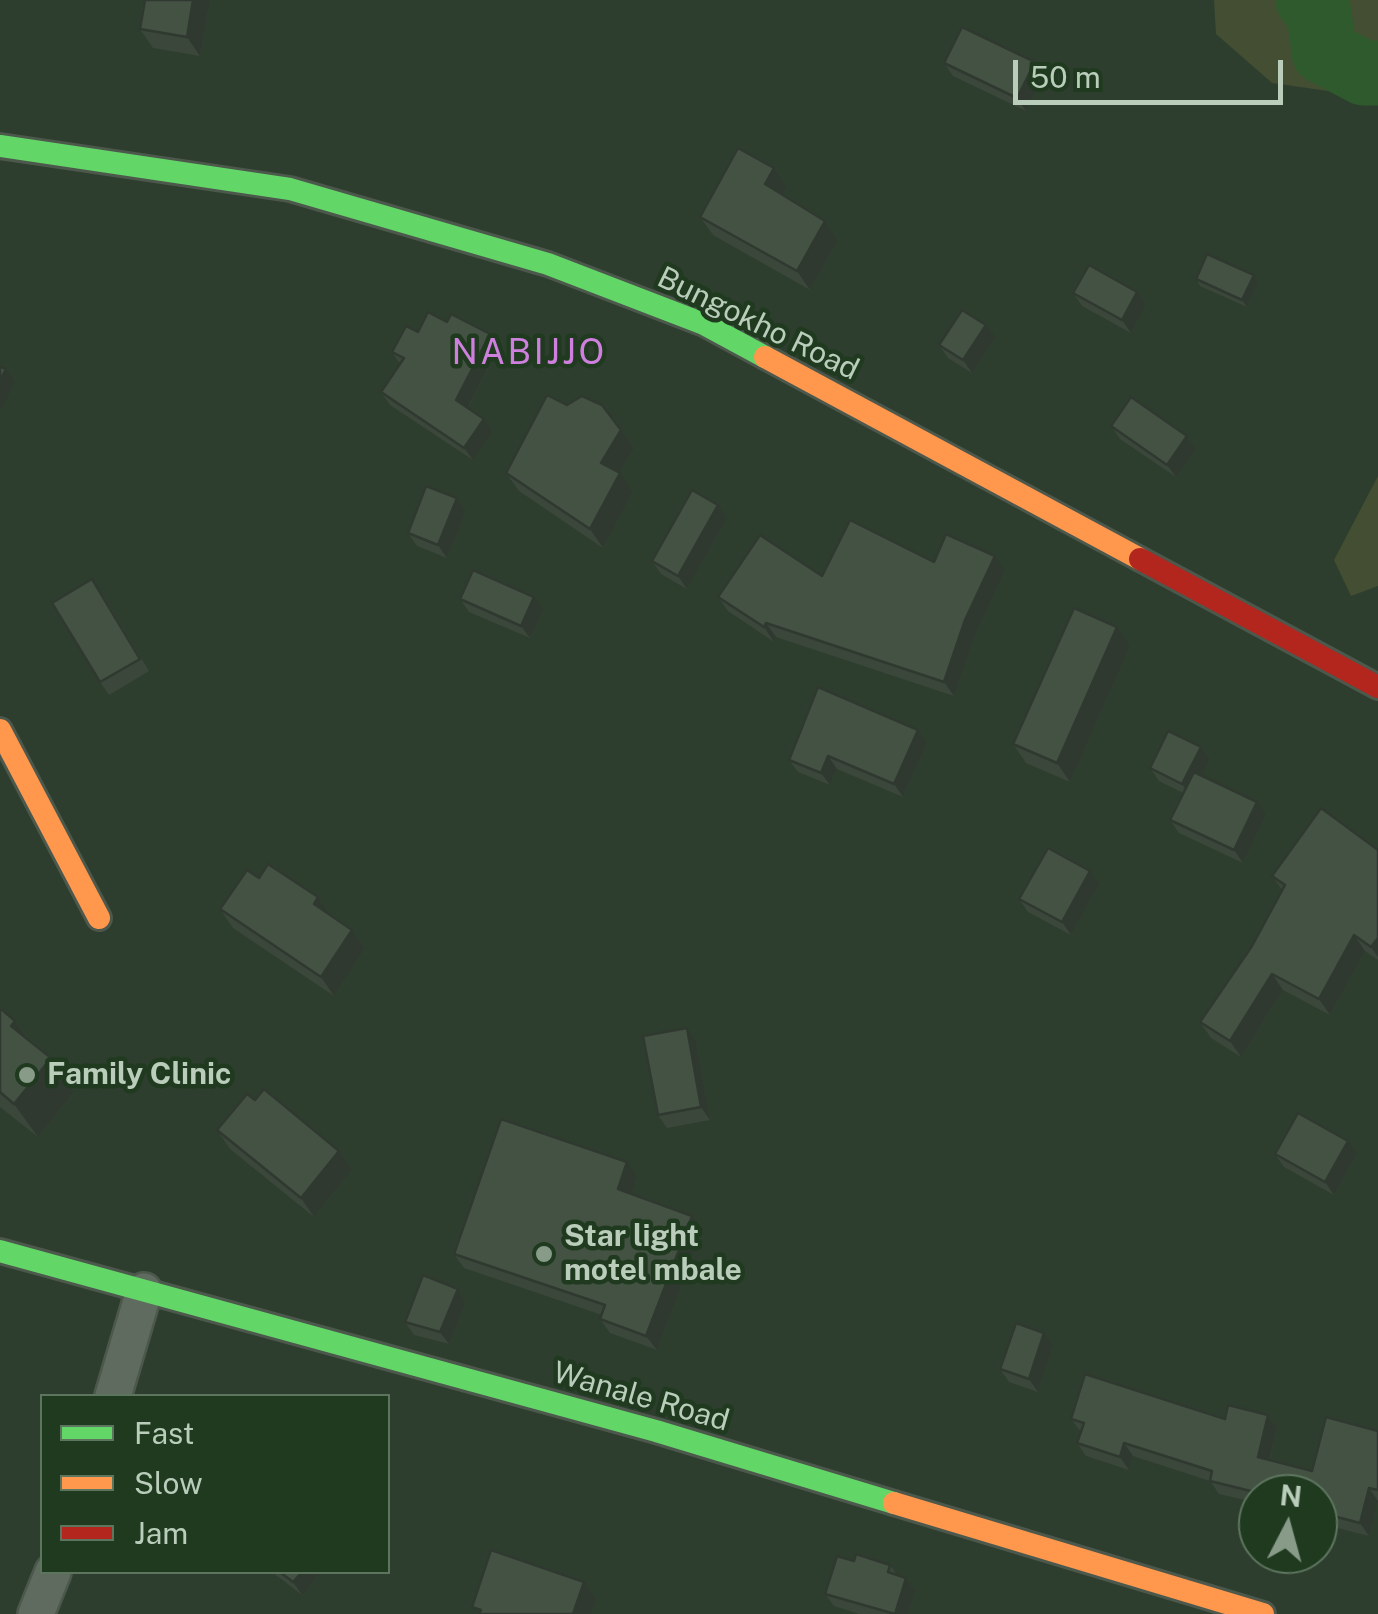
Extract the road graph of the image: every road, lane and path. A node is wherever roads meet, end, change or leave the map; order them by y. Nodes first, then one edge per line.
1 (0, 146) edge
2 (1378, 687) edge
3 (0, 730) edge
4 (99, 918) dead end
5 (0, 1251) edge
6 (144, 1291) junction
7 (115, 1394) edge
8 (52, 1574) edge
9 (36, 1614) edge
10 (1263, 1614) edge

1 - 2 street, Bungokho Road
3 - 4 street
5 - 6 street, Wanale Road
6 - 7 street
6 - 10 street, Wanale Road
8 - 9 street

